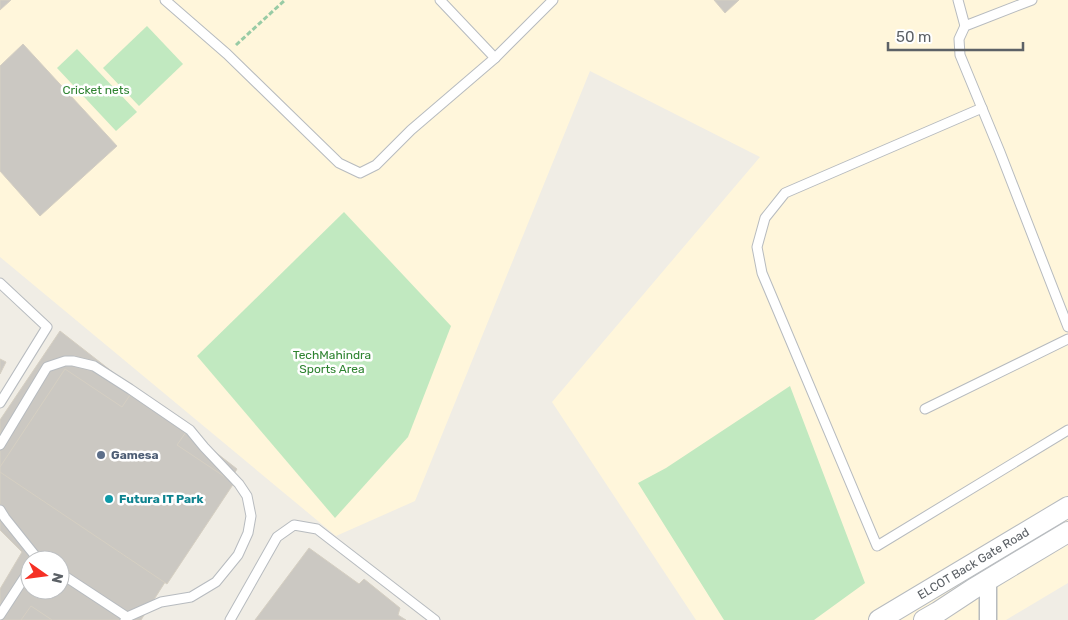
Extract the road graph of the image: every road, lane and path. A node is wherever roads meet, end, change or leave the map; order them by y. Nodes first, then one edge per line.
1 (165, 0) edge
2 (285, 0) edge
3 (440, 0) edge
4 (553, 0) edge
5 (958, 0) edge
6 (1032, 0) edge
7 (965, 26) junction
8 (227, 54) junction
9 (494, 58) junction
10 (982, 108) junction
11 (0, 283) edge
12 (1068, 327) edge
13 (1068, 339) edge
14 (0, 403) edge
15 (925, 409) dead end
16 (1068, 430) edge
17 (0, 445) edge
18 (1068, 507) edge
19 (0, 510) edge
20 (1068, 532) edge
21 (31, 550) edge
22 (70, 580) edge
23 (988, 580) junction
24 (20, 584) edge
25 (0, 615) edge
26 (936, 617) edge
27 (126, 618) edge
28 (230, 620) edge
29 (435, 620) edge
30 (879, 620) edge
31 (988, 620) edge

1 - 8 lane
2 - 8 path
3 - 9 lane
4 - 9 lane
5 - 7 lane
6 - 7 lane
7 - 10 lane
8 - 9 lane
10 - 12 lane
10 - 16 lane
11 - 14 lane
13 - 15 lane
17 - 27 lane
18 - 30 street, ELCOT Back Gate Road
19 - 21 lane
20 - 23 street, ELCOT Back Gate Road
22 - 27 lane
23 - 26 street, ELCOT Back Gate Road
23 - 31 street
24 - 25 lane
28 - 29 lane

